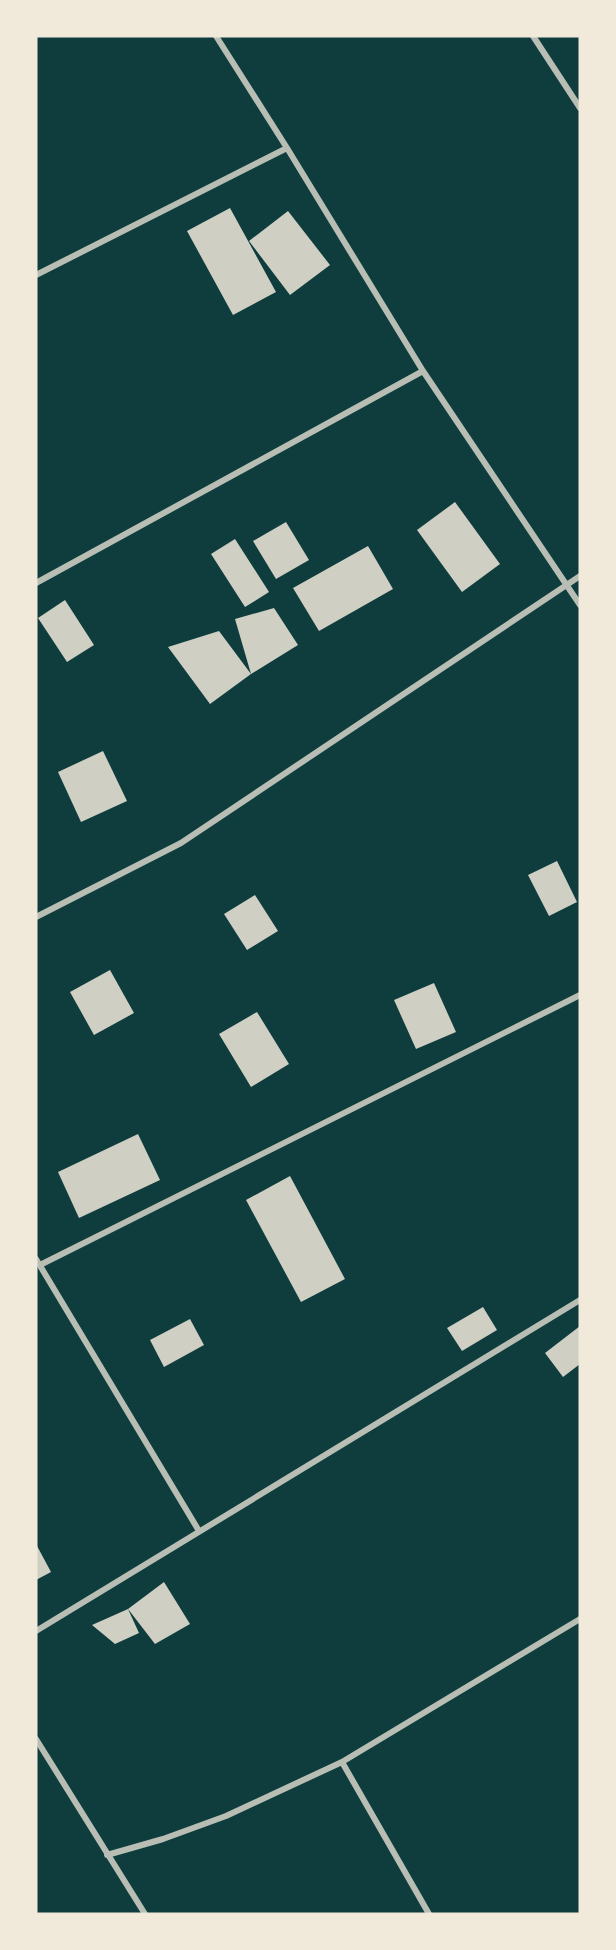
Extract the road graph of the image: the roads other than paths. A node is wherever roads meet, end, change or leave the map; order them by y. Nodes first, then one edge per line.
1 (216, 36) edge
2 (533, 36) edge
3 (580, 108) edge
4 (287, 148) junction
5 (36, 275) edge
6 (423, 371) junction
7 (580, 576) edge
8 (36, 583) edge
9 (567, 585) junction
10 (580, 605) edge
11 (36, 918) edge
12 (580, 995) edge
13 (38, 1262) edge
14 (580, 1300) edge
15 (199, 1531) junction
16 (580, 1619) edge
17 (36, 1631) edge
18 (36, 1739) edge
19 (342, 1762) junction
20 (107, 1855) junction
21 (145, 1914) edge
22 (429, 1914) edge

1 - 4 street
2 - 3 street
4 - 5 street
4 - 6 street
6 - 8 street
6 - 9 street
7 - 9 street
9 - 10 street
9 - 11 street
12 - 13 street
13 - 15 street
14 - 15 street
15 - 17 street
16 - 19 street
18 - 20 street
19 - 20 street
19 - 22 street
20 - 21 street

